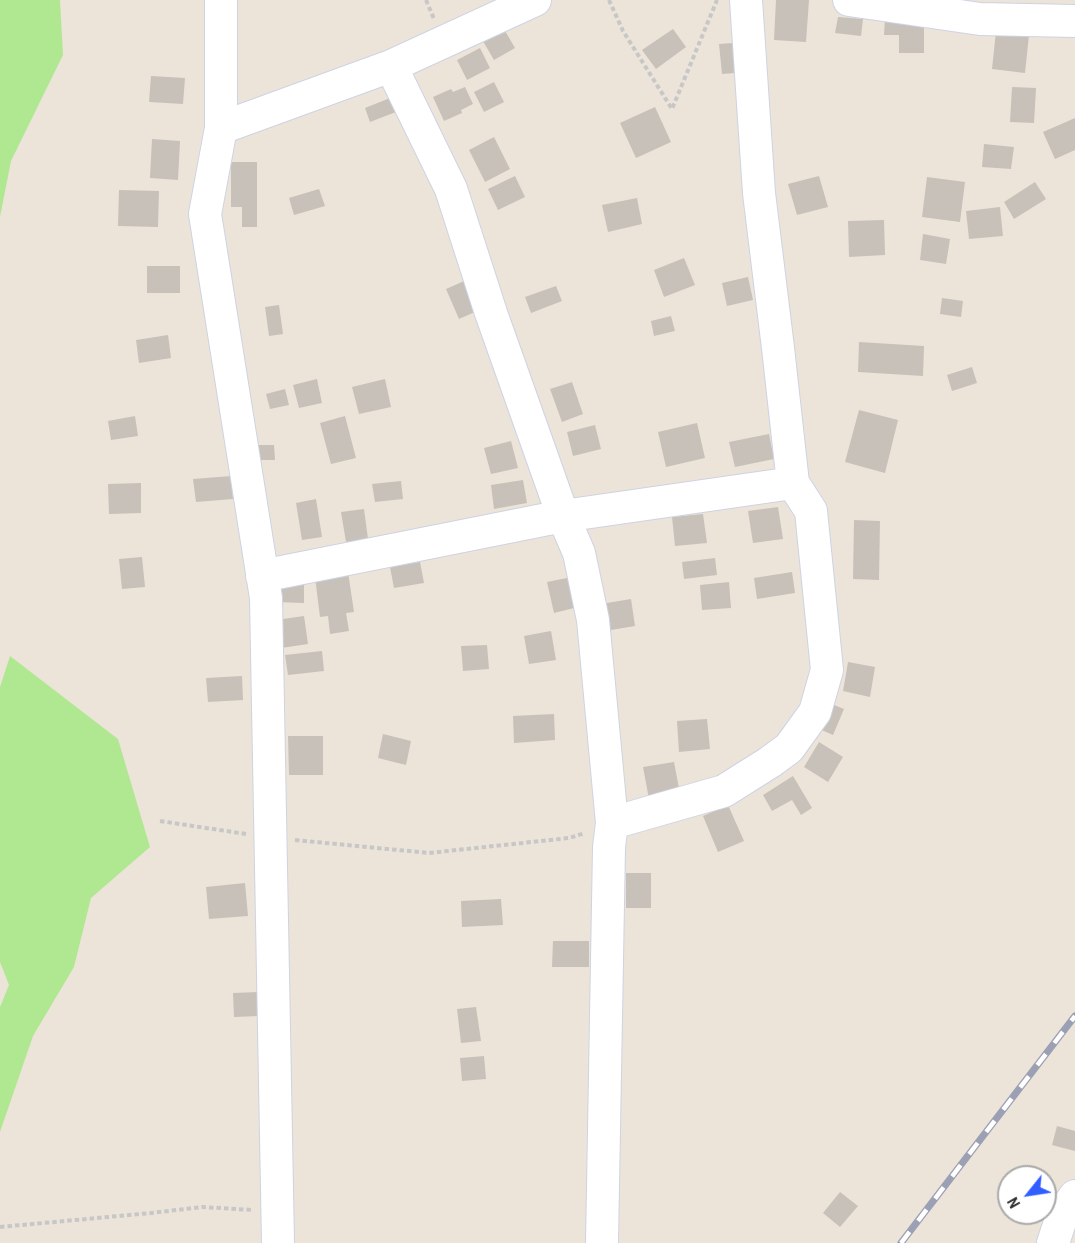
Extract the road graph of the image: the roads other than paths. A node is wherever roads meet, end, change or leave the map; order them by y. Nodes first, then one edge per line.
1 (221, 0) edge
2 (535, 0) edge
3 (746, 0) edge
4 (849, 0) edge
5 (1075, 21) edge
6 (391, 66) junction
7 (221, 128) junction
8 (793, 483) junction
9 (563, 516) junction
10 (262, 576) junction
11 (612, 823) junction
12 (1075, 1196) edge
13 (278, 1243) edge
14 (602, 1243) edge
15 (1053, 1243) edge

1 - 7 street
2 - 6 street
3 - 8 street
4 - 5 street
6 - 7 street
6 - 9 street
7 - 10 street
8 - 9 street
8 - 11 street
9 - 10 street
9 - 11 street
10 - 13 street
11 - 14 street
12 - 15 street

